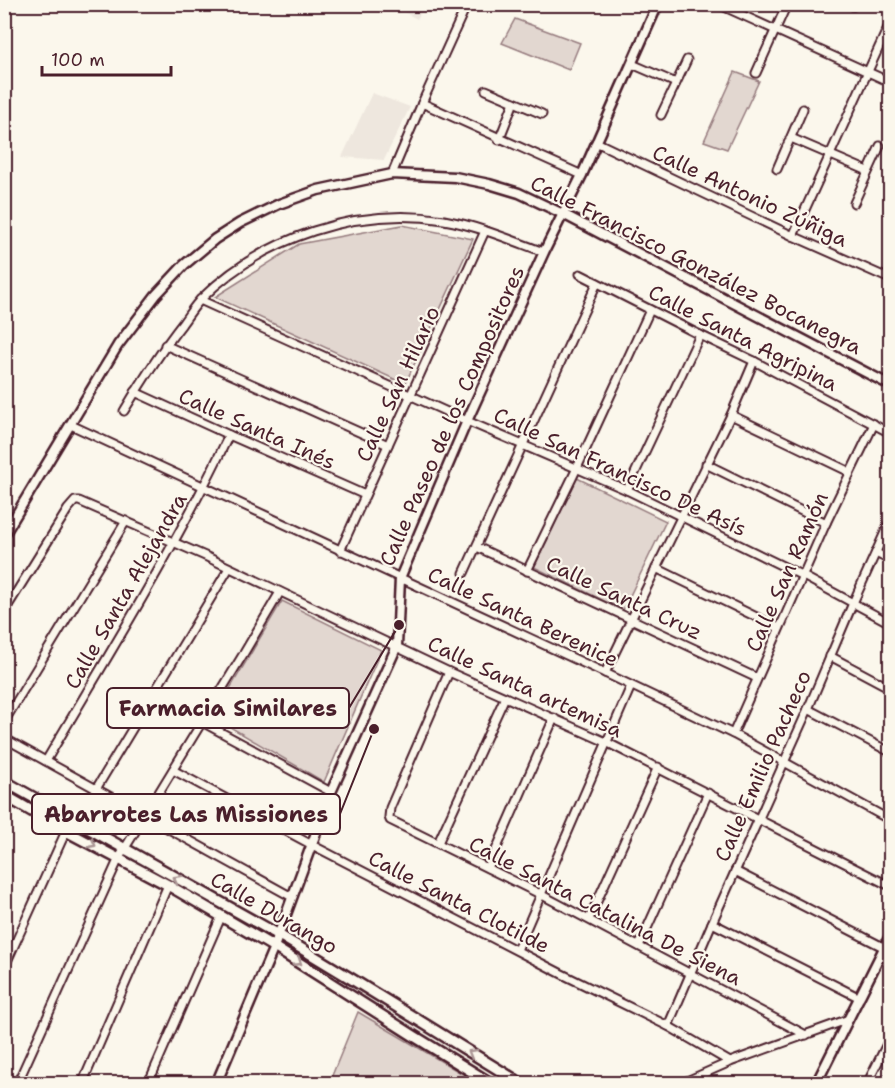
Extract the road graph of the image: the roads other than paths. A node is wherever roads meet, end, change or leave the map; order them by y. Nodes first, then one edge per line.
1 (467, 4) edge
2 (658, 4) edge
3 (718, 4) edge
4 (787, 4) edge
5 (891, 23) edge
6 (775, 30) junction
7 (687, 60) dead end
8 (632, 64) junction
9 (869, 72) junction
10 (756, 73) dead end
11 (891, 82) edge
12 (676, 84) junction
13 (486, 90) dead end
14 (514, 102) junction
15 (422, 104) junction
16 (803, 109) dead end
17 (542, 114) dead end
18 (662, 115) dead end
19 (791, 138) junction
20 (499, 140) junction
21 (596, 142) junction
22 (880, 146) dead end
23 (830, 154) junction
24 (777, 169) dead end
25 (868, 171) junction
26 (392, 174) junction
27 (582, 175) junction
28 (854, 203) dead end
29 (563, 214) junction
30 (485, 231) junction
31 (793, 236) junction
32 (544, 252) junction
33 (580, 274) dead end
34 (891, 279) edge
35 (597, 283) junction
36 (200, 300) junction
37 (650, 310) junction
38 (700, 335) junction
39 (165, 345) junction
40 (754, 361) junction
41 (891, 385) edge
42 (135, 392) junction
43 (411, 395) junction
44 (124, 411) dead end
45 (731, 415) junction
46 (467, 421) junction
47 (874, 424) junction
48 (71, 425) junction
49 (891, 433) edge
50 (229, 435) junction
51 (523, 444) junction
52 (388, 446) junction
53 (706, 464) junction
54 (577, 468) junction
55 (850, 472) junction
56 (204, 488) junction
57 (627, 490) junction
58 (365, 495) junction
59 (681, 515) junction
60 (126, 521) junction
61 (891, 521) edge
62 (826, 523) junction
63 (4, 535) edge
64 (175, 542) junction
65 (477, 547) junction
66 (340, 551) junction
67 (876, 553) junction
68 (891, 560) edge
69 (229, 568) junction
70 (656, 568) junction
71 (527, 571) junction
72 (464, 573) dead end
73 (803, 576) junction
74 (400, 578) junction
75 (280, 592) junction
76 (853, 603) junction
77 (4, 612) edge
78 (632, 620) junction
79 (891, 623) edge
80 (779, 628) junction
81 (396, 646) junction
82 (830, 656) junction
83 (449, 672) junction
84 (605, 674) junction
85 (757, 678) junction
86 (631, 686) junction
87 (891, 688) edge
88 (505, 697) junction
89 (808, 709) junction
90 (554, 718) junction
91 (4, 722) edge
92 (202, 722) junction
93 (733, 734) junction
94 (4, 738) edge
95 (606, 742) junction
96 (891, 752) edge
97 (46, 761) junction
98 (784, 762) junction
99 (658, 768) junction
100 (173, 770) junction
101 (4, 781) edge
102 (96, 789) junction
103 (331, 792) junction
104 (708, 793) junction
105 (8, 798) edge
106 (145, 816) junction
107 (4, 817) edge
108 (759, 819) junction
109 (891, 820) edge
110 (66, 831) junction
111 (438, 843) junction
112 (312, 845) junction
113 (122, 854) junction
114 (488, 868) junction
115 (735, 871) junction
116 (168, 885) junction
117 (891, 886) edge
118 (540, 894) junction
119 (292, 897) junction
120 (221, 916) junction
121 (589, 919) junction
122 (712, 923) junction
123 (279, 935) junction
124 (891, 936) edge
125 (274, 946) junction
126 (639, 946) junction
127 (885, 948) junction
128 (517, 950) junction
129 (4, 968) edge
130 (690, 974) junction
131 (860, 998) junction
132 (849, 1020) junction
133 (668, 1026) junction
134 (806, 1035) junction
135 (891, 1038) edge
136 (730, 1062) junction
137 (891, 1079) edge
138 (17, 1083) edge
139 (82, 1083) edge
140 (148, 1083) edge
141 (216, 1083) edge
142 (492, 1083) edge
143 (522, 1083) edge
144 (680, 1083) edge
145 (816, 1083) edge
146 (867, 1083) edge
147 (876, 1083) edge

1 - 15 street
2 - 8 street, Calle Paseo de los Compositores
3 - 6 street
4 - 6 street
5 - 9 street
6 - 9 street
6 - 10 street
7 - 12 street
8 - 12 street
8 - 21 street, Calle Paseo de los Compositores
9 - 11 street
9 - 23 street
12 - 18 street
13 - 14 street
14 - 17 street
14 - 20 street
15 - 20 street
15 - 26 street
16 - 19 street
19 - 23 street
19 - 24 street
20 - 27 street
21 - 27 street, Calle Paseo de los Compositores
21 - 31 street, Calle Antonio Zúñiga
22 - 25 street
23 - 25 street
23 - 31 street
25 - 28 street
26 - 29 street, Calle Francisco González Bocanegra
26 - 48 street, Calle Francisco González Bocanegra
27 - 29 street, Calle Paseo de los Compositores
29 - 32 street, Calle Paseo de los Compositores
29 - 41 street, Calle Francisco González Bocanegra
30 - 32 street
30 - 36 street
30 - 43 street, Calle San Hilario
31 - 34 street, Calle Antonio Zúñiga
32 - 46 street, Calle Paseo de los Compositores
33 - 35 street, Calle Santa Agripina
35 - 37 street, Calle Santa Agripina
35 - 51 street
36 - 39 street
36 - 43 street, Calle San Francisco De Asís
37 - 38 street, Calle Santa Agripina
37 - 54 street
38 - 40 street, Calle Santa Agripina
38 - 57 street
39 - 42 street
39 - 52 street
40 - 45 street
40 - 47 street, Calle Santa Agripina
42 - 44 street
42 - 50 street, Calle Santa Inés
43 - 46 street, Calle San Francisco De Asís
43 - 52 street, Calle San Hilario
45 - 53 street
45 - 55 street
46 - 51 street, Calle San Francisco De Asís
46 - 74 street, Calle Paseo de los Compositores
47 - 49 street, Calle Santa Agripina
47 - 55 street, Calle San Ramón
48 - 56 street, Calle Santa Berenice
48 - 63 street, Calle Francisco González Bocanegra
50 - 56 street, Calle Santa Alejandra
50 - 58 street, Calle Santa Inés
51 - 54 street, Calle San Francisco De Asís
51 - 65 street
52 - 58 street, Calle San Hilario
53 - 59 street
53 - 62 street
54 - 57 street, Calle San Francisco De Asís
54 - 71 street
55 - 62 street, Calle San Ramón
56 - 64 street, Calle Santa Alejandra
56 - 66 street, Calle Santa Berenice
57 - 59 street, Calle San Francisco De Asís
58 - 66 street, Calle San Hilario
59 - 70 street
59 - 73 street, Calle San Francisco De Asís
60 - 64 street, Calle Santa artemisa
60 - 77 street, Calle Santa artemisa
60 - 91 street
61 - 67 street, Calle Emilio Pacheco
62 - 73 street, Calle San Ramón
64 - 69 street, Calle Santa artemisa
64 - 97 street, Calle Santa Alejandra
65 - 71 street, Calle Santa Cruz
65 - 72 street
66 - 74 street, Calle Santa Berenice
67 - 68 street
67 - 76 street, Calle Emilio Pacheco
69 - 75 street, Calle Santa artemisa
69 - 102 street
70 - 78 street
70 - 80 street
71 - 78 street, Calle Santa Cruz
73 - 76 street, Calle San Francisco De Asís
73 - 80 street, Calle San Ramón
74 - 81 street, Calle Paseo de los Compositores
74 - 84 street, Calle Santa Berenice
75 - 81 street, Calle Santa artemisa
75 - 92 street
76 - 79 street, Calle San Francisco De Asís
76 - 82 street, Calle Emilio Pacheco
78 - 84 street
78 - 85 street, Calle Santa Cruz
80 - 85 street, Calle San Ramón
81 - 83 street, Calle Santa artemisa
81 - 103 street, Calle Paseo de los Compositores
82 - 87 street
82 - 89 street, Calle Emilio Pacheco
83 - 88 street, Calle Santa artemisa
83 - 111 street, Calle Santa Catalina De Siena
84 - 86 street, Calle Santa Berenice
85 - 93 street, Calle San Ramón
86 - 93 street, Calle Santa Berenice
86 - 95 street
88 - 90 street, Calle Santa artemisa
88 - 111 street
89 - 96 street
89 - 98 street, Calle Emilio Pacheco
90 - 95 street, Calle Santa artemisa
90 - 114 street
92 - 100 street
92 - 103 street
93 - 98 street, Calle Santa Berenice
94 - 97 street
95 - 99 street, Calle Santa artemisa
95 - 118 street
97 - 102 street
98 - 108 street, Calle Emilio Pacheco
98 - 109 street, Calle Santa Berenice
99 - 104 street, Calle Santa artemisa
99 - 121 street
100 - 106 street
100 - 112 street, Calle Santa Clotilde
101 - 113 main road, Calle Durango
102 - 106 street
103 - 112 street, Calle Paseo de los Compositores
104 - 108 street, Calle Santa artemisa
104 - 126 street
105 - 107 street
105 - 110 main road, Calle Durango
106 - 113 street
106 - 119 street
108 - 115 street, Calle Emilio Pacheco
108 - 117 street, Calle Santa artemisa
110 -> 113 main road, Calle Durango
110 - 129 street
111 - 114 street, Calle Santa Catalina De Siena
112 - 119 street, Calle Paseo de los Compositores
112 - 128 street, Calle Santa Clotilde
113 - 116 main road, Calle Durango
123 -> 113 main road, Calle Durango
113 - 138 street
114 - 118 street, Calle Santa Catalina De Siena
115 - 122 street, Calle Emilio Pacheco
115 - 127 street
116 - 120 main road, Calle Durango
116 - 139 street
118 - 121 street, Calle Santa Catalina De Siena
118 - 128 street
119 - 123 street, Calle Paseo de los Compositores
120 - 125 main road, Calle Durango
120 - 140 street
121 - 126 street, Calle Santa Catalina De Siena
122 - 130 street, Calle Emilio Pacheco
122 - 131 street
123 - 125 street, Calle Paseo de los Compositores
143 -> 123 main road, Calle Durango
124 - 127 street
125 - 141 street, Calle Paseo de los Compositores
125 -> 142 main road, Calle Durango
126 - 130 street, Calle Santa Catalina De Siena
127 - 131 street
128 - 133 street, Calle Santa Clotilde
130 - 133 street, Calle Emilio Pacheco
130 - 134 street, Calle Santa Catalina De Siena
131 - 132 street
132 - 134 street
132 - 145 street
133 - 136 street, Calle Santa Clotilde
134 - 136 street
135 - 146 street
136 - 144 street
137 - 147 street

